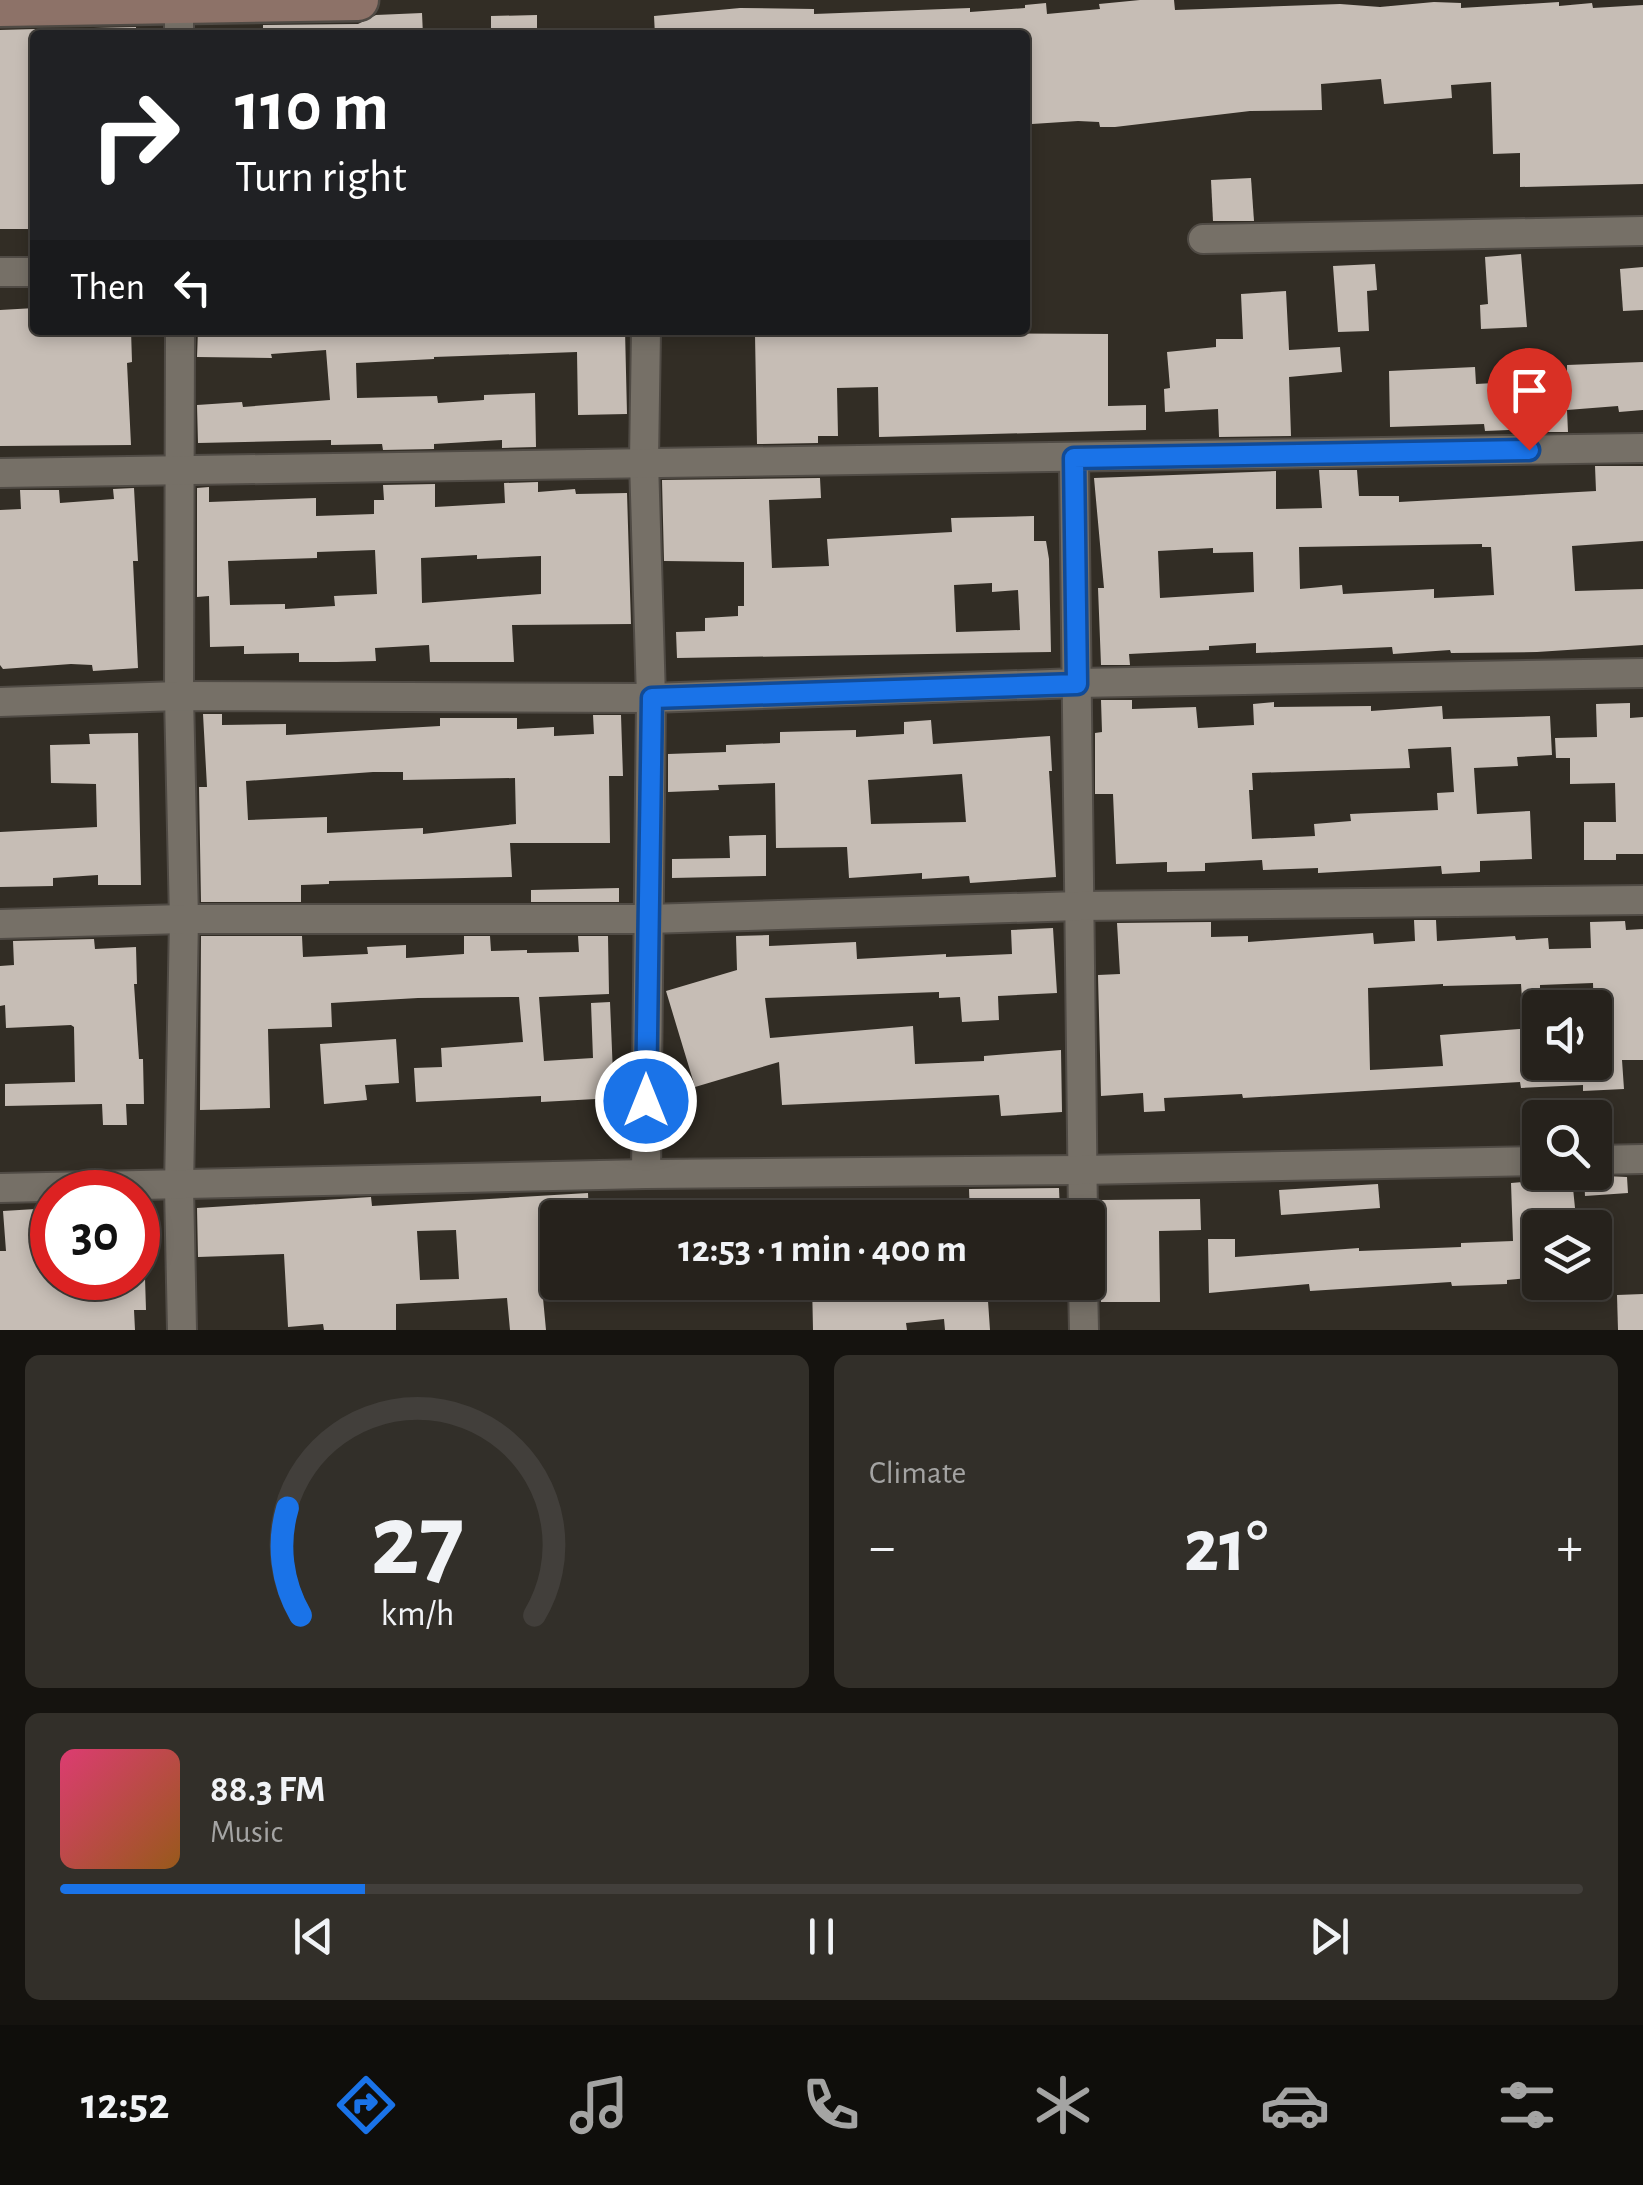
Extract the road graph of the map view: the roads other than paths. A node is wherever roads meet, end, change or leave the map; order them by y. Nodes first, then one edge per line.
1 (358, 0) edge
2 (0, 6) edge
3 (179, 13) edge
4 (1643, 231) edge
5 (1202, 238) dead end
6 (0, 272) edge
7 (30, 272) edge
8 (180, 335) edge
9 (646, 335) edge
10 (1643, 448) edge
11 (1074, 458) junction
12 (644, 461) junction
13 (180, 471) junction
14 (0, 473) edge
15 (1643, 673) edge
16 (1077, 684) junction
17 (179, 696) junction
18 (652, 698) junction
19 (0, 702) edge
20 (1643, 900) edge
21 (1079, 906) junction
22 (648, 919) junction
23 (184, 920) junction
24 (0, 924) edge
25 (1643, 1159) edge
26 (1612, 1160) edge
27 (1522, 1161) edge
28 (1082, 1170) junction
29 (646, 1174) junction
30 (180, 1186) junction
31 (0, 1188) edge
32 (1083, 1200) edge
33 (1083, 1300) edge
34 (182, 1330) edge
35 (1084, 1330) edge

1 - 3 main road
2 - 3 main road
4 - 5 street
6 - 7 street
8 - 13 street
9 - 12 street
10 - 11 street
11 - 12 street
11 - 16 street
12 - 13 street
12 - 18 street
13 - 14 street
13 - 17 street
15 - 16 street
16 - 18 street
16 - 21 street
17 - 18 street
17 - 19 street
17 - 23 street
18 - 22 street
20 - 21 street
21 - 22 street
21 - 28 street
22 - 23 street
22 - 29 street
23 - 24 street
23 - 30 street
25 - 26 street
27 - 28 street
28 - 29 street
28 - 32 street
29 - 30 street
30 - 31 street
30 - 34 street
33 - 35 street

